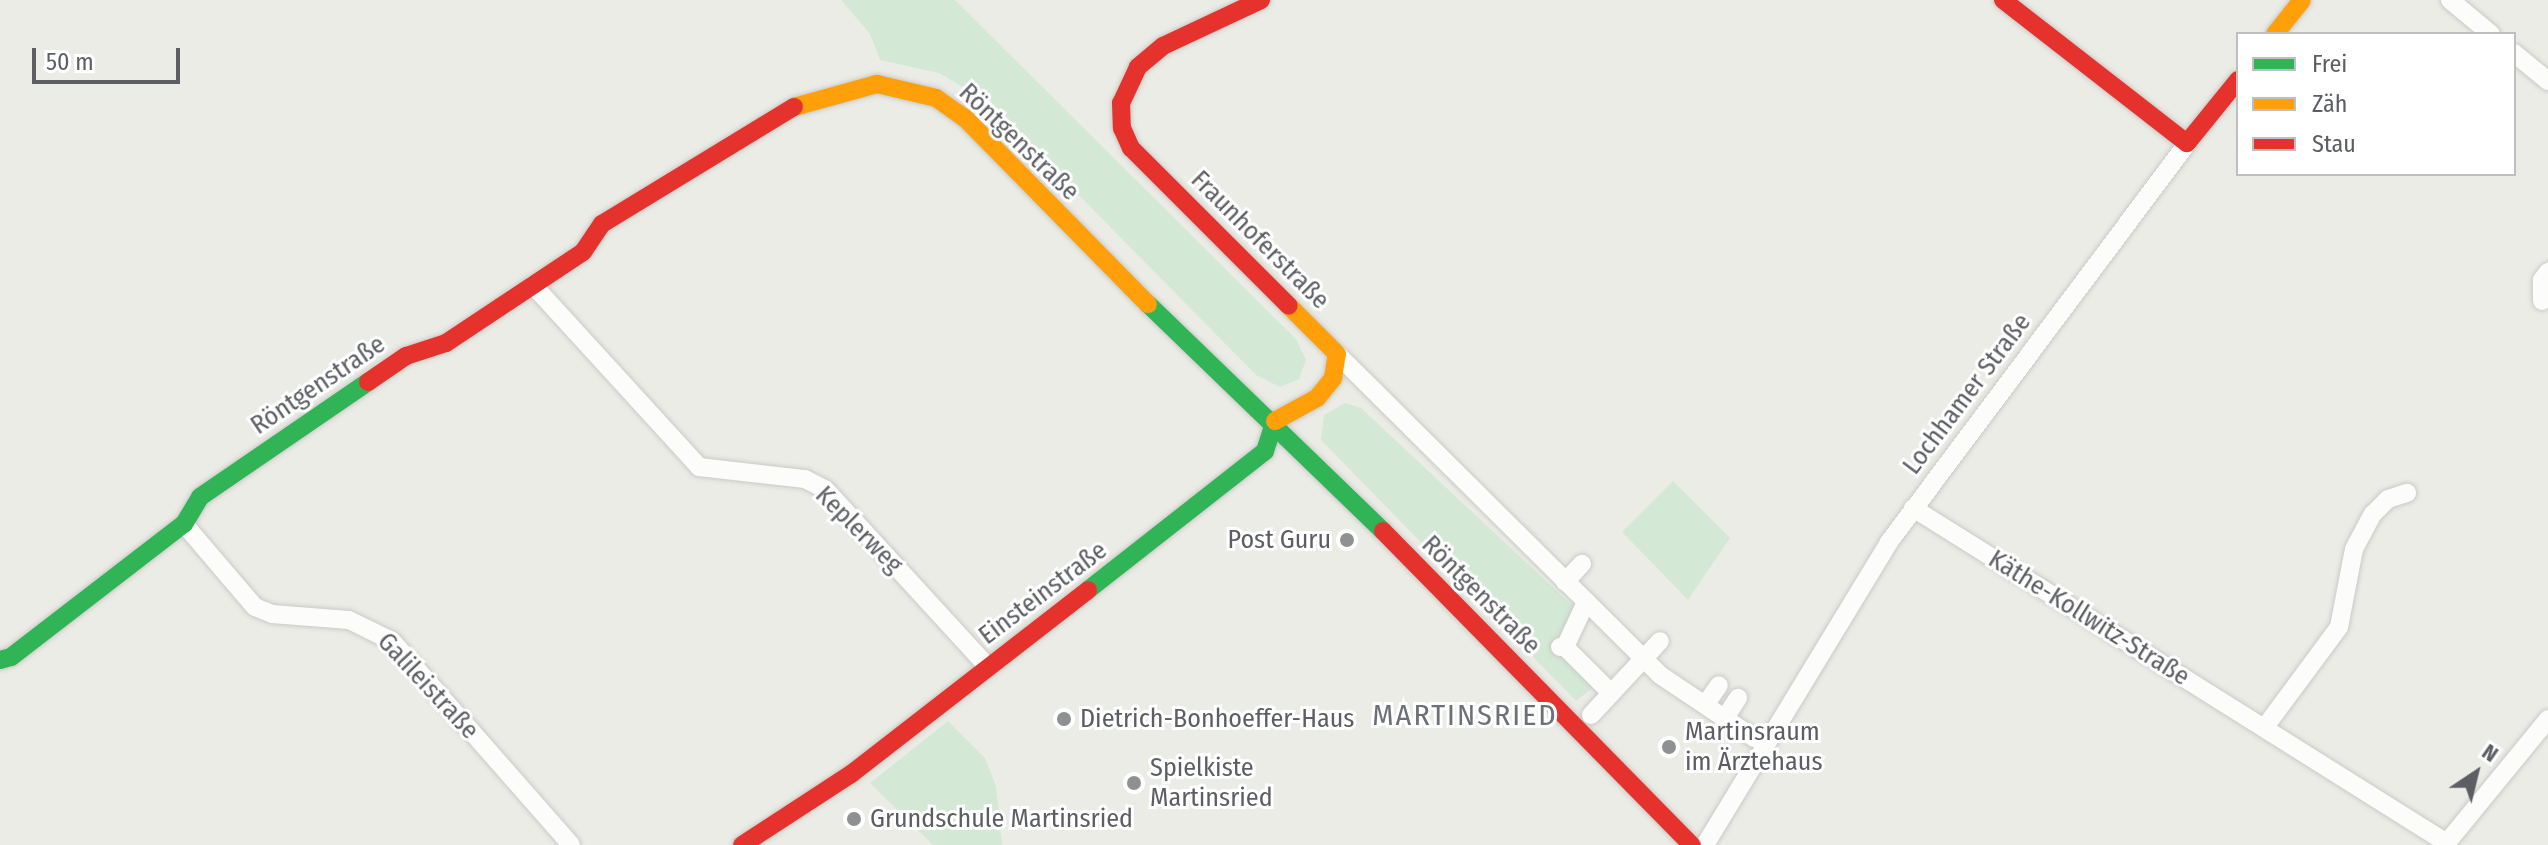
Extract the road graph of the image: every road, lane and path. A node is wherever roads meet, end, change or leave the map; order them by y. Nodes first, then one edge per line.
1 (1261, 0) edge
2 (2003, 0) edge
3 (2302, 0) edge
4 (2450, 0) edge
5 (2277, 32) edge
6 (2489, 32) edge
7 (2516, 55) edge
8 (2548, 81) edge
9 (2236, 82) edge
10 (2187, 143) junction
11 (2548, 272) edge
12 (533, 285) junction
13 (2542, 301) dead end
14 (1337, 354) junction
15 (1275, 421) junction
16 (2407, 493) dead end
17 (1913, 508) junction
18 (184, 524) junction
19 (1582, 564) dead end
20 (1573, 593) junction
21 (1660, 641) dead end
22 (1643, 659) junction
23 (0, 660) edge
24 (988, 667) junction
25 (1719, 685) dead end
26 (1611, 693) junction
27 (1738, 698) dead end
28 (1705, 705) junction
29 (1591, 715) dead end
30 (1725, 718) junction
31 (2548, 719) edge
32 (2265, 727) junction
33 (1756, 746) junction
34 (2446, 844) edge
35 (571, 845) edge
36 (742, 845) edge
37 (1692, 845) edge
38 (1705, 845) edge

1 - 14 street, Fraunhoferstraße
2 - 10 street
3 - 5 street
4 - 6 street
7 - 8 street
9 - 10 street, Lochhamer Straße
10 - 17 street, Lochhamer Straße
11 - 13 street
12 - 15 street, Röntgenstraße
12 - 18 street, Röntgenstraße
12 - 24 street, Keplerweg
14 - 15 street
14 - 20 street, Fraunhoferstraße
15 - 24 street, Einsteinstraße
15 - 37 street, Röntgenstraße
16 - 32 street
17 - 32 street, Käthe-Kollwitz-Straße
17 - 33 street, Lochhamer Straße
18 - 23 street, Röntgenstraße
18 - 35 street, Galileistraße
19 - 20 street
20 - 22 street, Fraunhoferstraße
20 - 26 street
21 - 22 street
22 - 26 street
22 - 28 street, Fraunhoferstraße
24 - 36 street, Einsteinstraße
25 - 28 street
26 - 29 street
27 - 30 street
28 - 30 street, Fraunhoferstraße
30 - 33 street, Fraunhoferstraße
31 - 34 street
32 - 34 street, Käthe-Kollwitz-Straße
33 - 38 street, Lochhamer Straße

